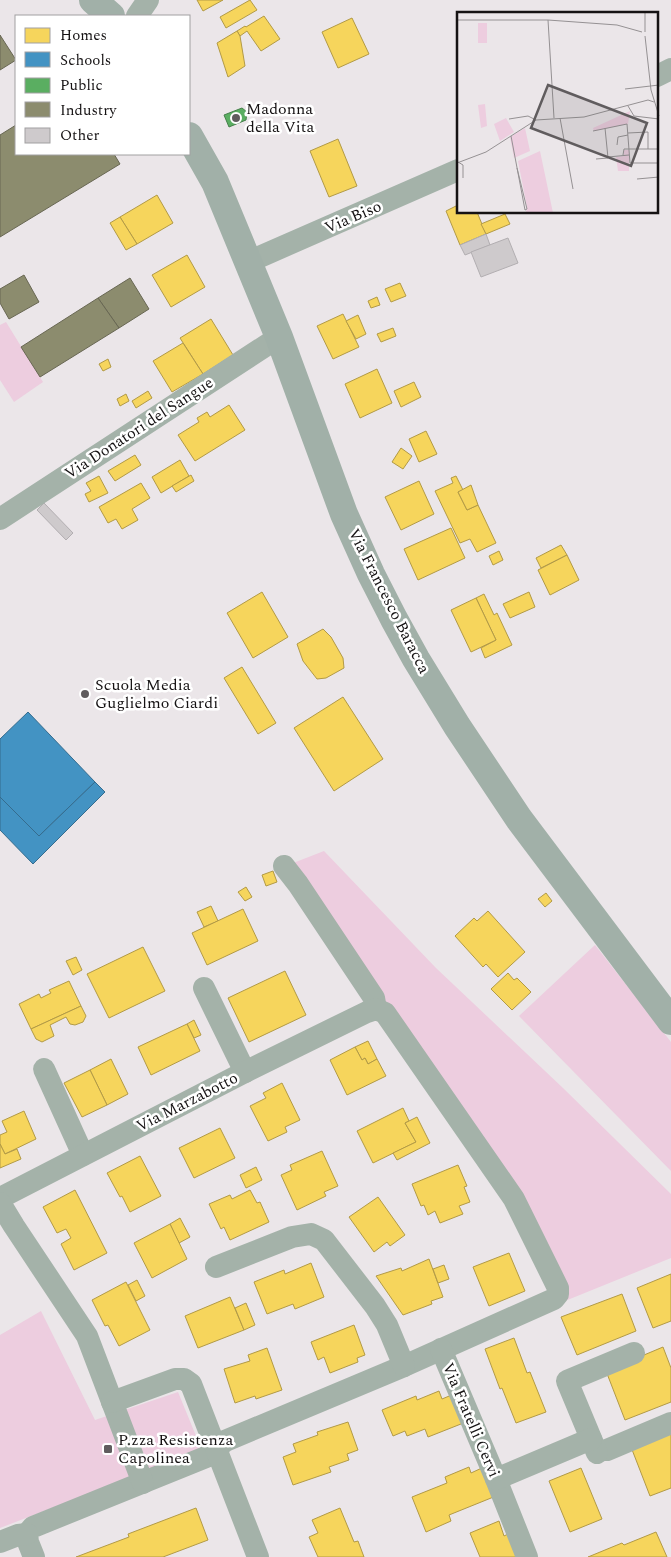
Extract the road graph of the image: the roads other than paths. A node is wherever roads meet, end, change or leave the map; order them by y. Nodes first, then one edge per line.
1 (93, 0) edge
2 (148, 0) edge
3 (110, 15) edge
4 (138, 15) edge
5 (671, 69) edge
6 (658, 76) edge
7 (190, 138) edge
8 (457, 170) edge
9 (248, 262) junction
10 (279, 337) junction
11 (0, 519) edge
12 (284, 866) dead end
13 (204, 988) dead end
14 (376, 1009) junction
15 (671, 1021) edge
16 (44, 1069) dead end
17 (245, 1072) junction
18 (83, 1155) junction
19 (0, 1198) edge
20 (0, 1203) edge
21 (216, 1267) dead end
22 (441, 1349) junction
23 (634, 1353) dead end
24 (404, 1366) junction
25 (112, 1402) junction
26 (671, 1423) edge
27 (598, 1448) junction
28 (215, 1450) junction
29 (496, 1480) junction
30 (143, 1483) junction
31 (0, 1542) edge
32 (30, 1544) edge
33 (258, 1557) edge
34 (527, 1557) edge

1 - 3 street
2 - 4 street
5 - 6 street
7 - 9 street, Via Francesco Baracca
8 - 9 street, Via Biso
9 - 10 street, Via Francesco Baracca
10 - 11 street, Via Donatori del Sangue
10 - 15 street, Via Francesco Baracca
12 - 14 street
13 - 17 street
14 - 17 street, Via Marzabotto
14 - 22 street, Via Fratelli Cervi
16 - 18 street
17 - 18 street, Via Marzabotto
18 - 19 street, Via Marzabotto
20 - 25 street
21 - 24 street
22 - 24 street
22 - 29 street, Via Fratelli Cervi
23 - 27 street
24 - 28 street
25 - 28 street
25 - 30 street
26 - 27 street
27 - 29 street
28 - 30 street
28 - 33 street
29 - 34 street, Via Fratelli Cervi
30 - 32 street
31 - 32 street

